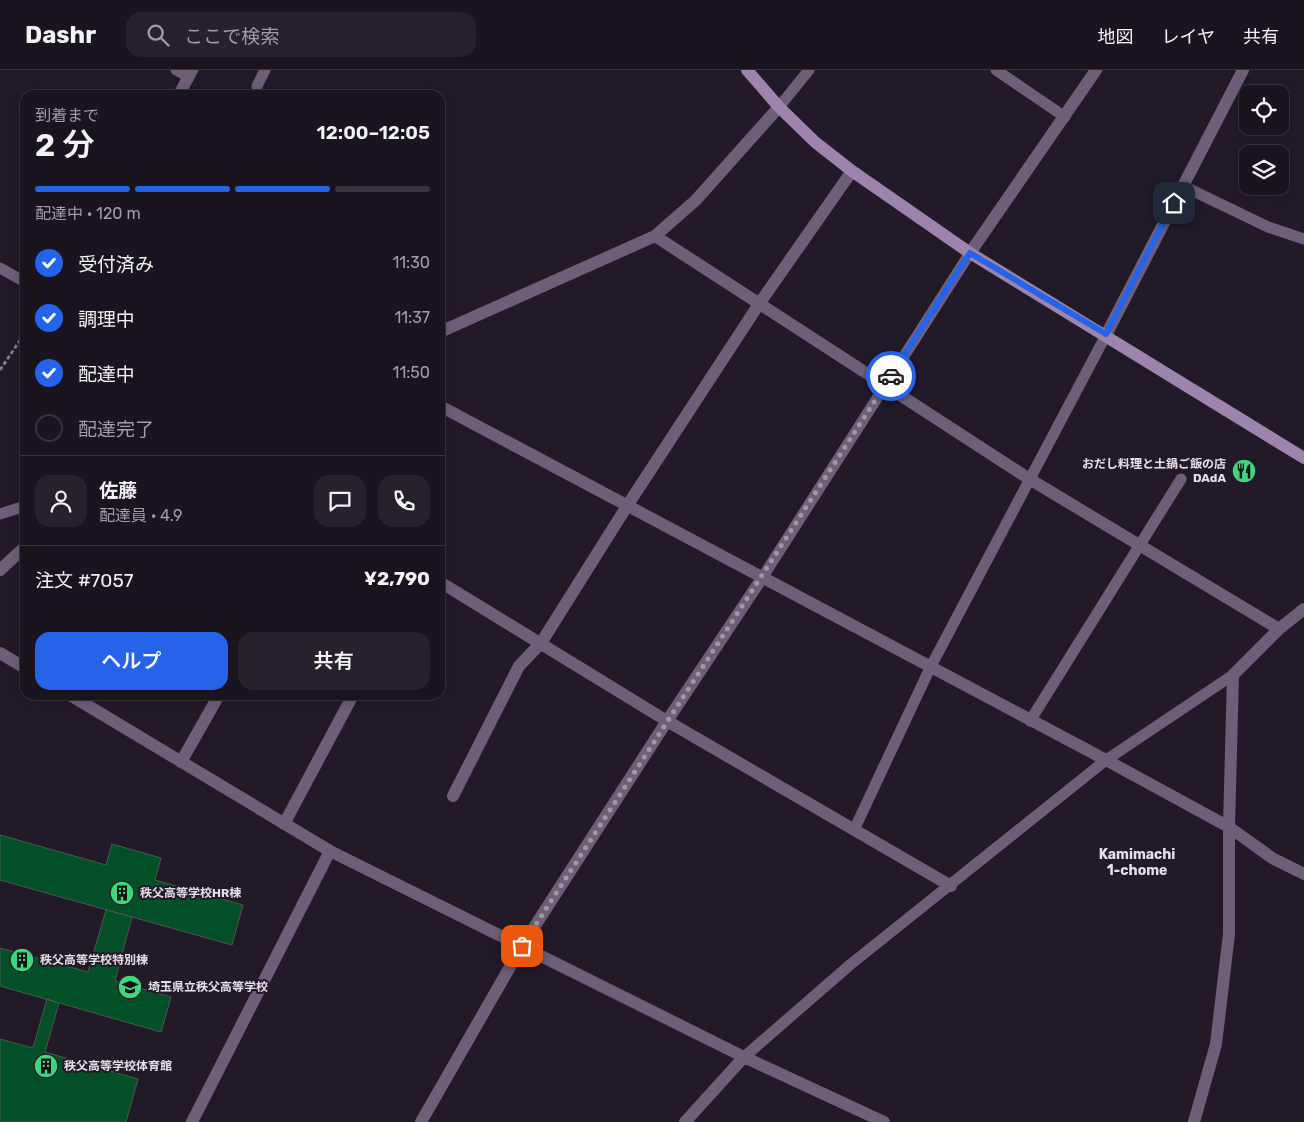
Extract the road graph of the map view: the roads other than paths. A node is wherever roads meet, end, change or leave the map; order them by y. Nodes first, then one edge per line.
1 (176, 70) edge
2 (265, 70) edge
3 (747, 70) edge
4 (809, 70) edge
5 (996, 70) edge
6 (1096, 70) edge
7 (1243, 70) edge
8 (190, 73) edge
9 (258, 86) dead end
10 (182, 90) edge
11 (778, 107) junction
12 (1065, 117) junction
13 (852, 171) junction
14 (1182, 186) junction
15 (655, 236) junction
16 (1304, 239) edge
17 (970, 253) junction
18 (0, 268) edge
19 (20, 279) edge
20 (759, 304) junction
21 (445, 330) edge
22 (1106, 334) junction
23 (885, 385) junction
24 (445, 409) edge
25 (1304, 458) edge
26 (1181, 479) dead end
27 (1031, 480) junction
28 (627, 506) junction
29 (20, 508) edge
30 (0, 514) edge
31 (1139, 545) junction
32 (20, 552) edge
33 (0, 570) edge
34 (762, 578) junction
35 (445, 585) edge
36 (1304, 609) edge
37 (1279, 630) junction
38 (541, 643) junction
39 (0, 652) edge
40 (20, 665) edge
41 (930, 668) junction
42 (1234, 675) junction
43 (78, 700) edge
44 (216, 700) edge
45 (350, 700) edge
46 (1030, 720) junction
47 (666, 721) junction
48 (1106, 760) junction
49 (181, 762) junction
50 (453, 796) dead end
51 (284, 824) junction
52 (1229, 828) junction
53 (854, 830) junction
54 (330, 851) junction
55 (1304, 874) edge
56 (951, 886) junction
57 (522, 946) junction
58 (744, 1057) junction
59 (192, 1122) edge
60 (421, 1122) edge
61 (685, 1122) edge
62 (884, 1122) edge
63 (1194, 1122) edge

1 - 8 lane
2 - 9 lane
3 - 11 street
4 - 11 lane
5 - 12 lane
6 - 12 street
7 - 14 street
8 - 10 street
11 - 13 street
11 - 15 street
12 - 17 street
13 - 17 street
13 - 20 street
14 - 16 lane
14 - 22 street
15 - 20 street
15 - 21 street
17 - 22 street
17 - 23 lane
18 - 19 lane
20 - 23 street
20 - 28 street
22 - 25 street
22 - 27 lane
23 - 27 street
23 - 34 lane
24 - 28 street
26 - 31 lane
27 - 31 street
27 - 41 lane
28 - 34 street
28 - 38 street
29 - 30 lane
31 - 37 street
31 - 46 lane
32 - 33 street
34 - 41 street
34 - 47 street
35 - 38 street
36 - 37 street
37 - 42 street
38 - 47 street
38 - 50 street
39 - 40 street
41 - 46 street
41 - 53 lane
42 - 48 lane
42 - 52 street
43 - 49 street
44 - 49 street
45 - 51 street
46 - 48 street
47 - 53 street
47 - 57 street
48 - 52 street
48 - 56 lane
49 - 51 street
51 - 54 street
52 - 55 street
52 - 63 street
53 - 56 street
54 - 57 street
54 - 59 street
56 - 58 lane
57 - 58 street
57 - 60 street
58 - 61 street
58 - 62 street

